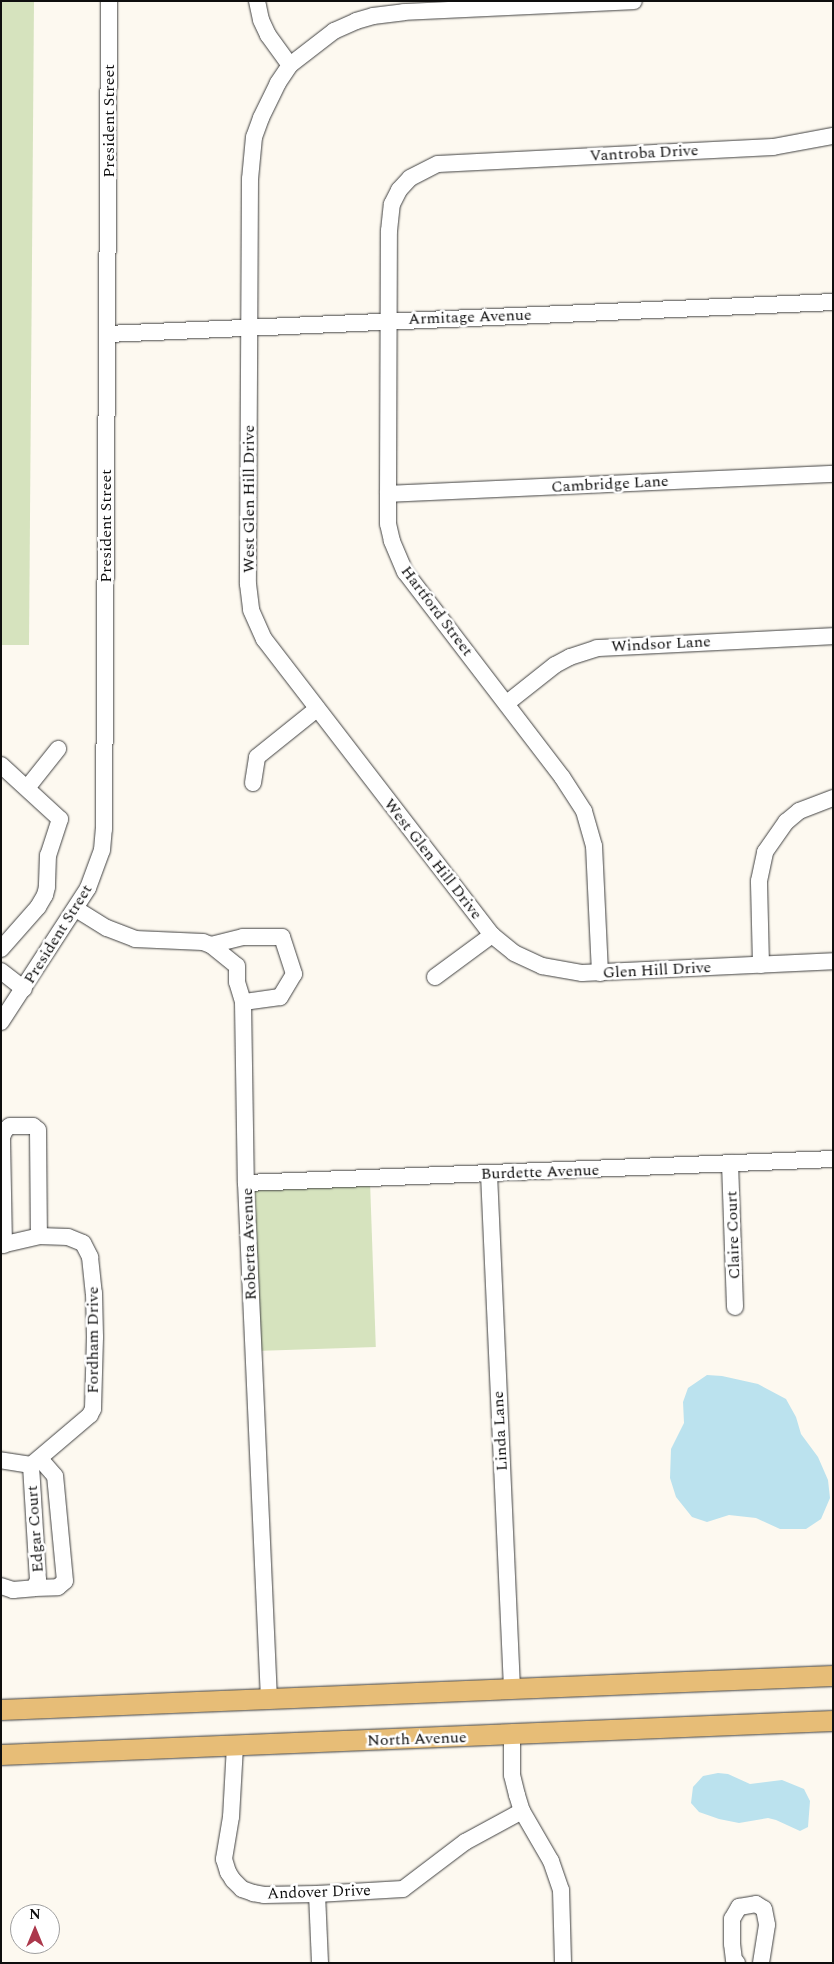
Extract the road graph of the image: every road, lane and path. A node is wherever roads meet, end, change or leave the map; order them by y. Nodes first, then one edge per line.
1 (109, 1) edge
2 (257, 1) edge
3 (634, 1) edge
4 (290, 65) junction
5 (833, 136) edge
6 (455, 162) joint
7 (833, 302) edge
8 (389, 321) junction
9 (251, 327) junction
10 (107, 334) junction
11 (833, 474) edge
12 (388, 494) junction
13 (833, 636) edge
14 (507, 703) junction
15 (317, 709) junction
16 (58, 749) dead end
17 (1, 765) edge
18 (253, 783) dead end
19 (27, 788) junction
20 (833, 798) edge
21 (76, 909) junction
22 (492, 935) junction
23 (211, 945) junction
24 (1, 949) edge
25 (833, 961) edge
26 (762, 965) junction
27 (1, 971) edge
28 (600, 973) junction
29 (435, 977) dead end
30 (24, 989) junction
31 (7, 1000) edge
32 (243, 1002) junction
33 (1, 1022) edge
34 (833, 1159) edge
35 (730, 1164) junction
36 (488, 1174) junction
37 (246, 1183) junction
38 (39, 1236) junction
39 (3, 1245) edge
40 (735, 1307) dead end
41 (1, 1460) edge
42 (35, 1462) junction
43 (1, 1586) edge
44 (34, 1588) junction
45 (833, 1676) edge
46 (512, 1688) junction
47 (269, 1699) junction
48 (1, 1710) edge
49 (833, 1721) edge
50 (512, 1735) junction
51 (235, 1746) junction
52 (1, 1756) edge
53 (522, 1812) junction
54 (317, 1894) junction
55 (320, 1963) edge
56 (563, 1963) edge
57 (737, 1963) edge
58 (761, 1963) edge

1 - 10 street, President Street
2 - 4 street
3 - 4 street
4 - 9 street, West Glen Hill Drive
5 - 6 street, Vantroba Drive
6 - 8 street, Hartford Street
7 - 8 street, Armitage Avenue
8 - 9 street, Armitage Avenue
8 - 12 street, Hartford Street
9 - 10 street, Armitage Avenue
9 - 15 street, West Glen Hill Drive
10 - 21 street, President Street
11 - 12 street, Cambridge Lane
12 - 14 street, Hartford Street
13 - 14 street, Windsor Lane
14 - 28 street, Hartford Street
15 - 18 street
15 - 22 street, West Glen Hill Drive
16 - 19 street
17 - 19 street
19 - 24 street
20 - 26 street
21 - 23 street, Roberta Avenue
21 - 30 street, President Street
22 - 28 street, Glen Hill Drive
22 - 29 street
23 - 32 street, Roberta Avenue
23 - 32 street
25 - 26 street, Glen Hill Drive
26 - 28 street, Glen Hill Drive
27 - 30 street
30 - 31 street, President Street
31 - 33 street, President Street
32 - 37 street, Roberta Avenue
34 - 35 street, Burdette Avenue
35 - 36 street, Burdette Avenue
35 - 40 street, Claire Court
36 - 37 street, Burdette Avenue
36 - 46 street, Linda Lane
37 - 47 street, Roberta Avenue
38 - 39 street, Fordham Drive
38 - 39 street
38 - 42 street, Fordham Drive
41 - 42 street
42 - 44 street, Edgar Court
42 - 44 street
43 - 44 street, Edgar Court
45 - 46 main road
46 - 47 main road
47 - 48 main road
49 - 50 main road, North Avenue
50 - 51 main road, North Avenue
50 - 53 street
51 - 52 main road, North Avenue
51 - 54 street, Andover Drive
53 - 54 street, Andover Drive
53 - 56 street
54 - 55 street
57 - 58 street

